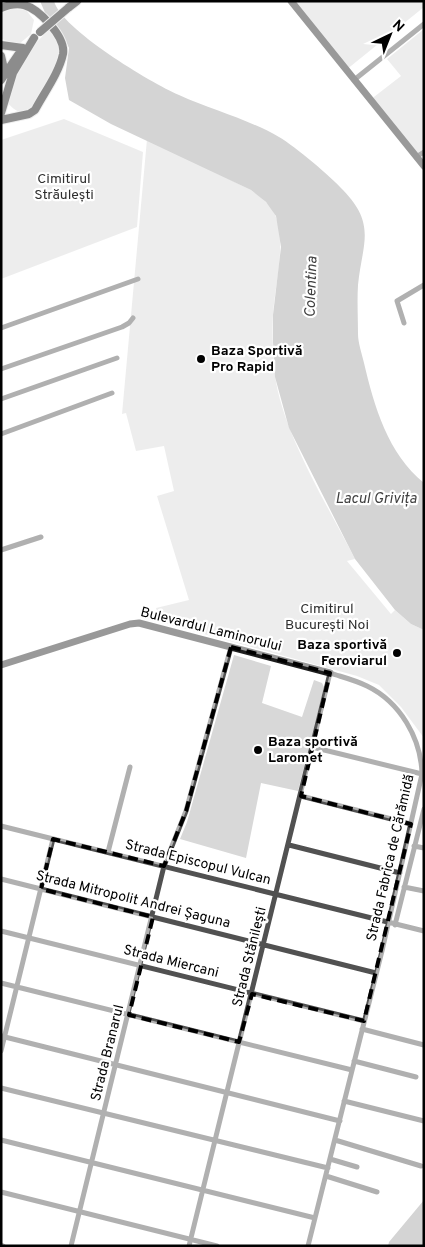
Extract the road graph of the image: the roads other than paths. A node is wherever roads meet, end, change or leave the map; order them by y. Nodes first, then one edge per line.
1 (77, 1) edge
2 (292, 2) edge
3 (1, 8) edge
4 (424, 24) edge
5 (37, 35) junction
6 (1, 45) edge
7 (23, 48) junction
8 (1, 56) edge
9 (3, 76) edge
10 (354, 80) junction
11 (4, 104) junction
12 (1, 113) edge
13 (16, 115) junction
14 (1, 120) edge
15 (424, 152) edge
16 (416, 157) junction
17 (424, 166) edge
18 (138, 279) dead end
19 (424, 285) edge
20 (133, 318) dead end
21 (404, 323) dead end
22 (1, 328) edge
23 (117, 358) dead end
24 (1, 369) edge
25 (112, 393) dead end
26 (1, 398) edge
27 (1, 434) edge
28 (41, 537) dead end
29 (1, 550) edge
30 (231, 647) junction
31 (1, 665) edge
32 (330, 673) junction
33 (312, 747) junction
34 (130, 767) dead end
35 (422, 774) junction
36 (301, 796) junction
37 (424, 809) edge
38 (411, 824) junction
39 (1, 826) edge
40 (53, 839) junction
41 (289, 845) junction
42 (414, 846) junction
43 (424, 848) edge
44 (108, 852) junction
45 (164, 866) junction
46 (400, 873) junction
47 (1, 879) edge
48 (404, 887) junction
49 (41, 889) junction
50 (424, 892) edge
51 (277, 895) junction
52 (153, 917) junction
53 (388, 923) junction
54 (395, 925) junction
55 (1, 931) edge
56 (424, 931) edge
57 (29, 938) junction
58 (265, 944) junction
59 (141, 966) junction
60 (376, 973) junction
61 (1, 983) edge
62 (17, 987) junction
63 (252, 994) junction
64 (130, 1015) junction
65 (364, 1021) junction
66 (362, 1028) junction
67 (3, 1036) edge
68 (239, 1042) junction
69 (424, 1045) edge
70 (1, 1052) edge
71 (354, 1061) junction
72 (117, 1064) junction
73 (352, 1070) junction
74 (416, 1077) dead end
75 (1, 1088) edge
76 (227, 1091) junction
77 (346, 1102) junction
78 (105, 1113) junction
79 (340, 1121) junction
80 (424, 1121) edge
81 (1, 1140) edge
82 (215, 1140) junction
83 (335, 1140) junction
84 (330, 1159) junction
85 (92, 1162) junction
86 (421, 1166) dead end
87 (357, 1167) dead end
88 (328, 1168) junction
89 (326, 1176) junction
90 (203, 1190) junction
91 (1, 1192) edge
92 (377, 1192) dead end
93 (80, 1212) junction
94 (315, 1218) junction
95 (191, 1239) junction
96 (71, 1246) edge
97 (189, 1246) edge
98 (217, 1246) edge
99 (308, 1246) edge

1 - 5 main road, bridge
2 - 10 street
3 - 13 main road
4 - 10 street
5 - 7 main road
5 - 11 main road
6 - 7 main road
7 - 9 main road
8 - 9 main road
10 - 16 street
11 - 12 main road
11 - 13 main road
13 - 14 main road
15 - 16 street
16 - 17 street
18 - 22 street
19 - 21 street
20 - 24 street
23 - 26 street
25 - 27 street
28 - 29 street
30 - 31 street, Bulevardul Laminorului
30 - 32 street, Bulevardul Laminorului
30 - 45 street, Strada Branarul
32 - 33 street, Strada Stănilești
32 - 35 street, Strada Fabrica de Cărămidă
33 - 35 street
33 - 36 street, Strada Stănilești
34 - 44 street
35 - 38 street, Strada Fabrica de Cărămidă
36 - 38 street
36 - 41 street, Strada Stănilești
37 - 42 street, Strada Fabrica de Cărămidă
38 - 46 street, Strada Fabrica de Cărămidă
39 - 40 street, Strada Episcopul Vulcan
40 - 44 street, Strada Episcopul Vulcan
40 - 49 street
41 - 46 street
41 - 51 street, Strada Stănilești
42 - 43 street
42 - 48 street, Strada Fabrica de Cărămidă
44 - 45 street, Strada Episcopul Vulcan
45 - 51 street, Strada Episcopul Vulcan
45 - 52 street, Strada Branarul
46 - 53 street, Strada Fabrica de Cărămidă
47 - 49 street, Strada Mitropolit Andrei Șaguna
48 - 50 street
48 - 54 street, Strada Fabrica de Cărămidă
49 - 52 street, Strada Mitropolit Andrei Șaguna
49 - 57 street
51 - 53 street, Strada Episcopul Vulcan
51 - 58 street, Strada Stănilești
52 - 58 street, Strada Mitropolit Andrei Șaguna
52 - 59 street, Strada Branarul
53 - 54 street, Strada Episcopul Vulcan
53 - 60 street, Strada Fabrica de Cărămidă
54 - 56 street, Strada Episcopul Vulcan
55 - 57 street, Strada Miercani
57 - 59 street, Strada Miercani
57 - 62 street
58 - 60 street, Strada Mitropolit Andrei Șaguna
58 - 63 street, Strada Stănilești
59 - 63 street, Strada Miercani
59 - 64 street, Strada Branarul
60 - 65 street, Strada Fabrica de Cărămidă
61 - 62 street
62 - 64 street
62 - 67 street
63 - 65 street, Strada Miercani
63 - 68 street, Strada Stănilești
64 - 68 street
64 - 72 street, Strada Branarul
65 - 66 street, Strada Fabrica de Cărămidă
66 - 69 street
66 - 71 street, Strada Fabrica de Cărămidă
67 - 70 street
67 - 72 street
68 - 73 street
68 - 76 street, Strada Stănilești
71 - 73 street, Strada Fabrica de Cărămidă
71 - 74 street
72 - 76 street
72 - 78 street, Strada Branarul
73 - 77 street, Strada Fabrica de Cărămidă
75 - 78 street
76 - 79 street
76 - 82 street, Strada Stănilești
77 - 79 street, Strada Fabrica de Cărămidă
77 - 80 street
78 - 82 street
78 - 85 street, Strada Branarul
79 - 83 street, Strada Fabrica de Cărămidă
81 - 85 street
82 - 88 street
82 - 90 street, Strada Stănilești
83 - 84 street, Strada Fabrica de Cărămidă
83 - 86 street
84 - 87 street
84 - 88 street, Strada Fabrica de Cărămidă
85 - 90 street
85 - 93 street, Strada Branarul
88 - 89 street, Strada Fabrica de Cărămidă
89 - 92 street
89 - 94 street, Strada Fabrica de Cărămidă
90 - 94 street
90 - 95 street, Strada Stănilești
91 - 93 street
93 - 95 street
93 - 96 street, Strada Branarul
94 - 99 street, Strada Fabrica de Cărămidă
95 - 97 street, Strada Stănilești
95 - 98 street

